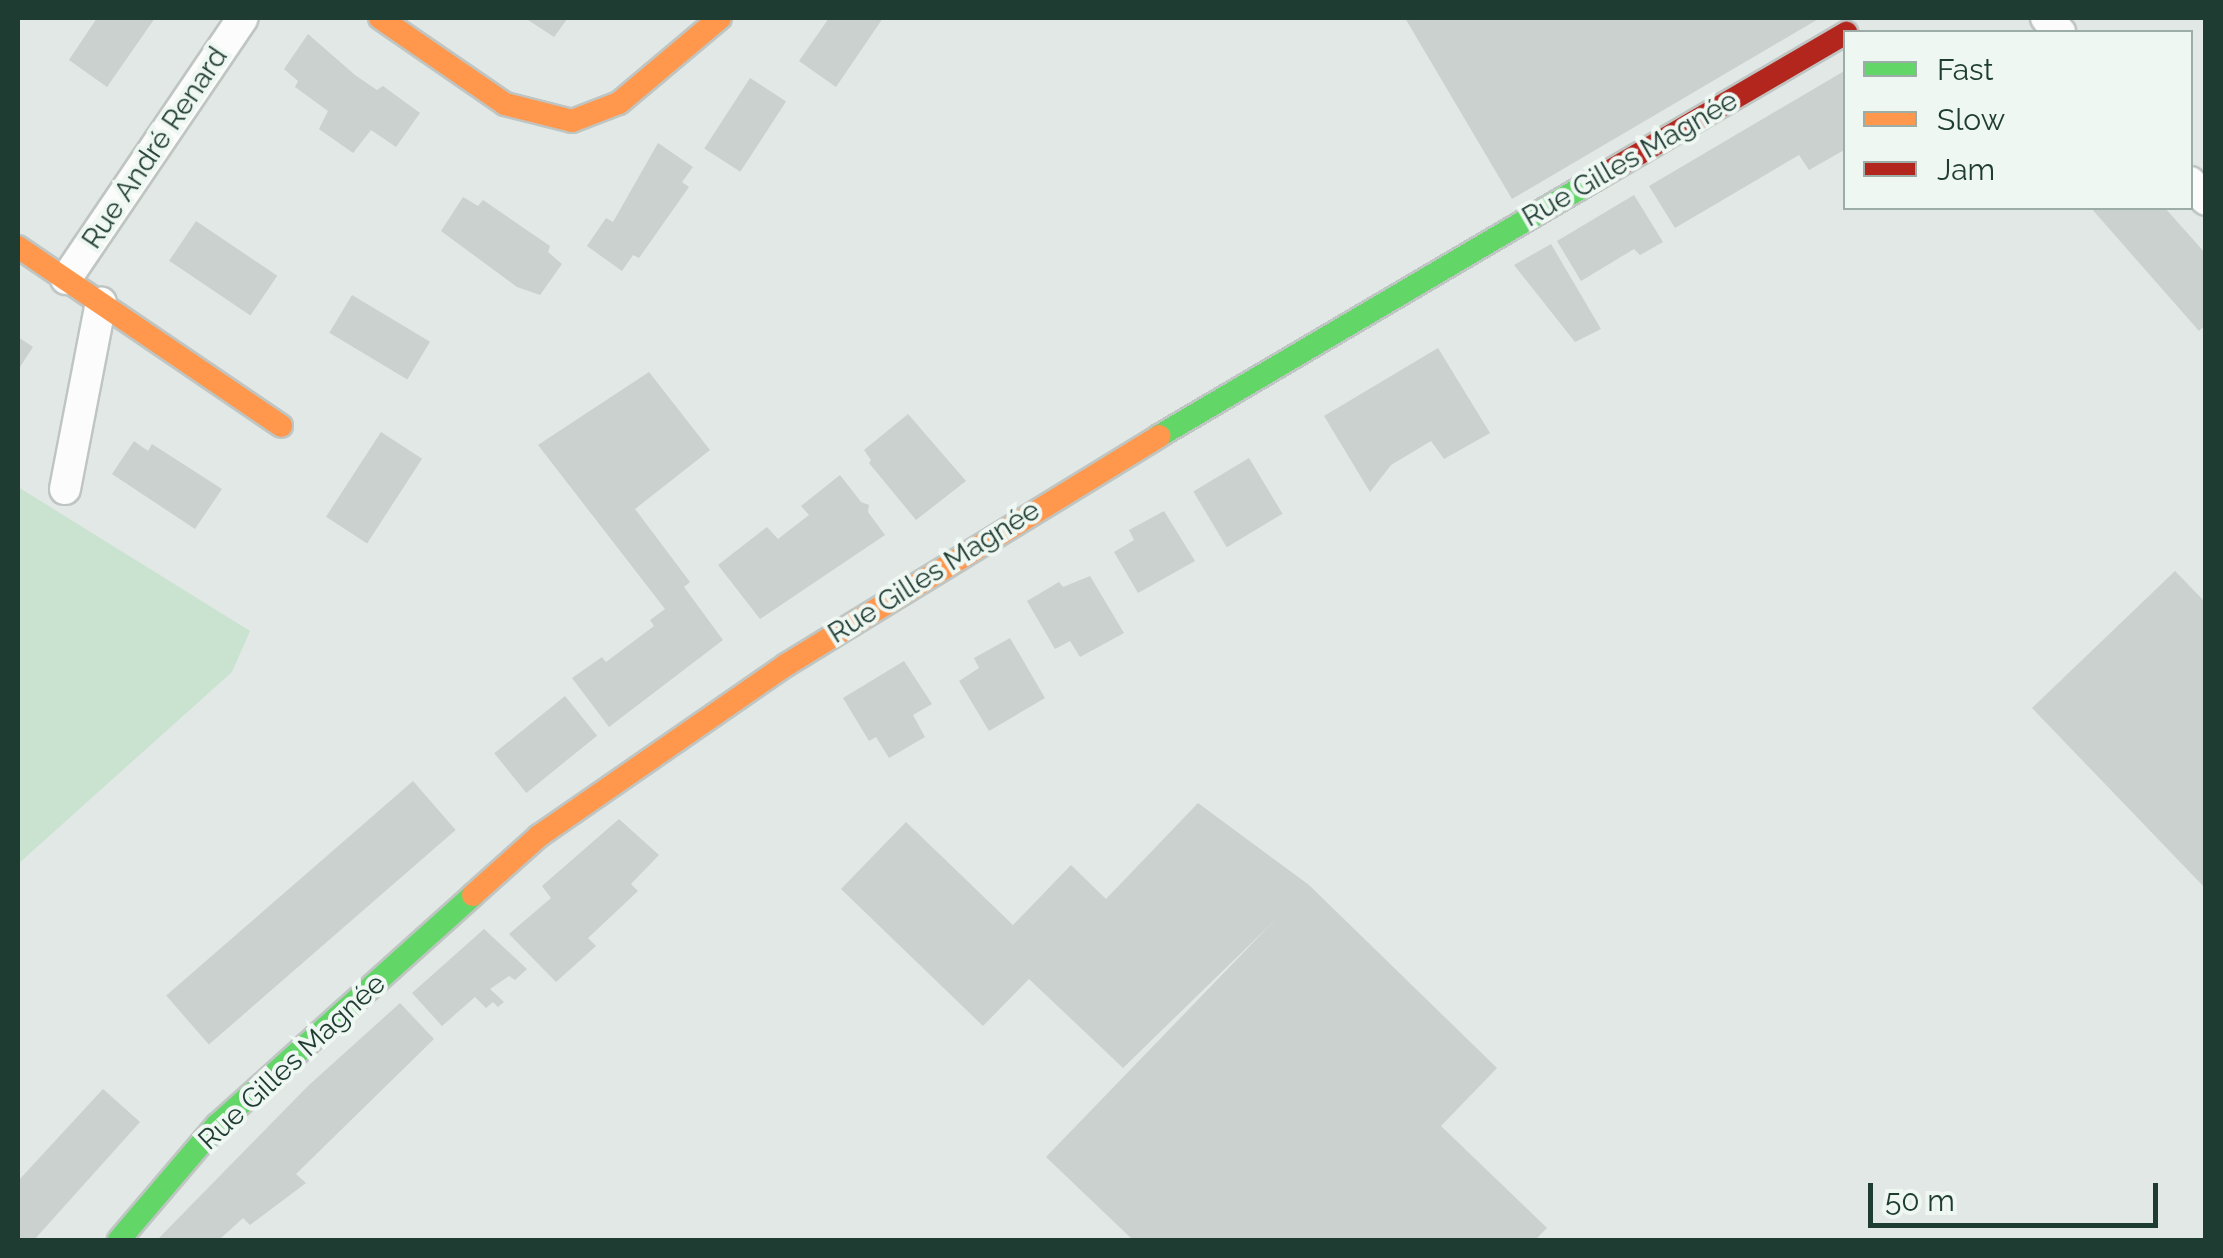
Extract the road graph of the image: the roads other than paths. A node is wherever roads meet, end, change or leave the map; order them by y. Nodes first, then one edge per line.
1 (243, 18) edge
2 (380, 18) edge
3 (720, 18) edge
4 (1843, 35) edge
5 (18, 248) edge
6 (66, 279) junction
7 (101, 302) junction
8 (281, 426) dead end
9 (65, 489) dead end
10 (118, 1240) edge

1 - 6 street, Rue André Renard
2 - 3 street
4 - 10 street, Rue Gilles Magnée
5 - 6 street, Rue André Renard
6 - 7 street, Rue André Renard
7 - 8 street, Rue André Renard
7 - 9 street

